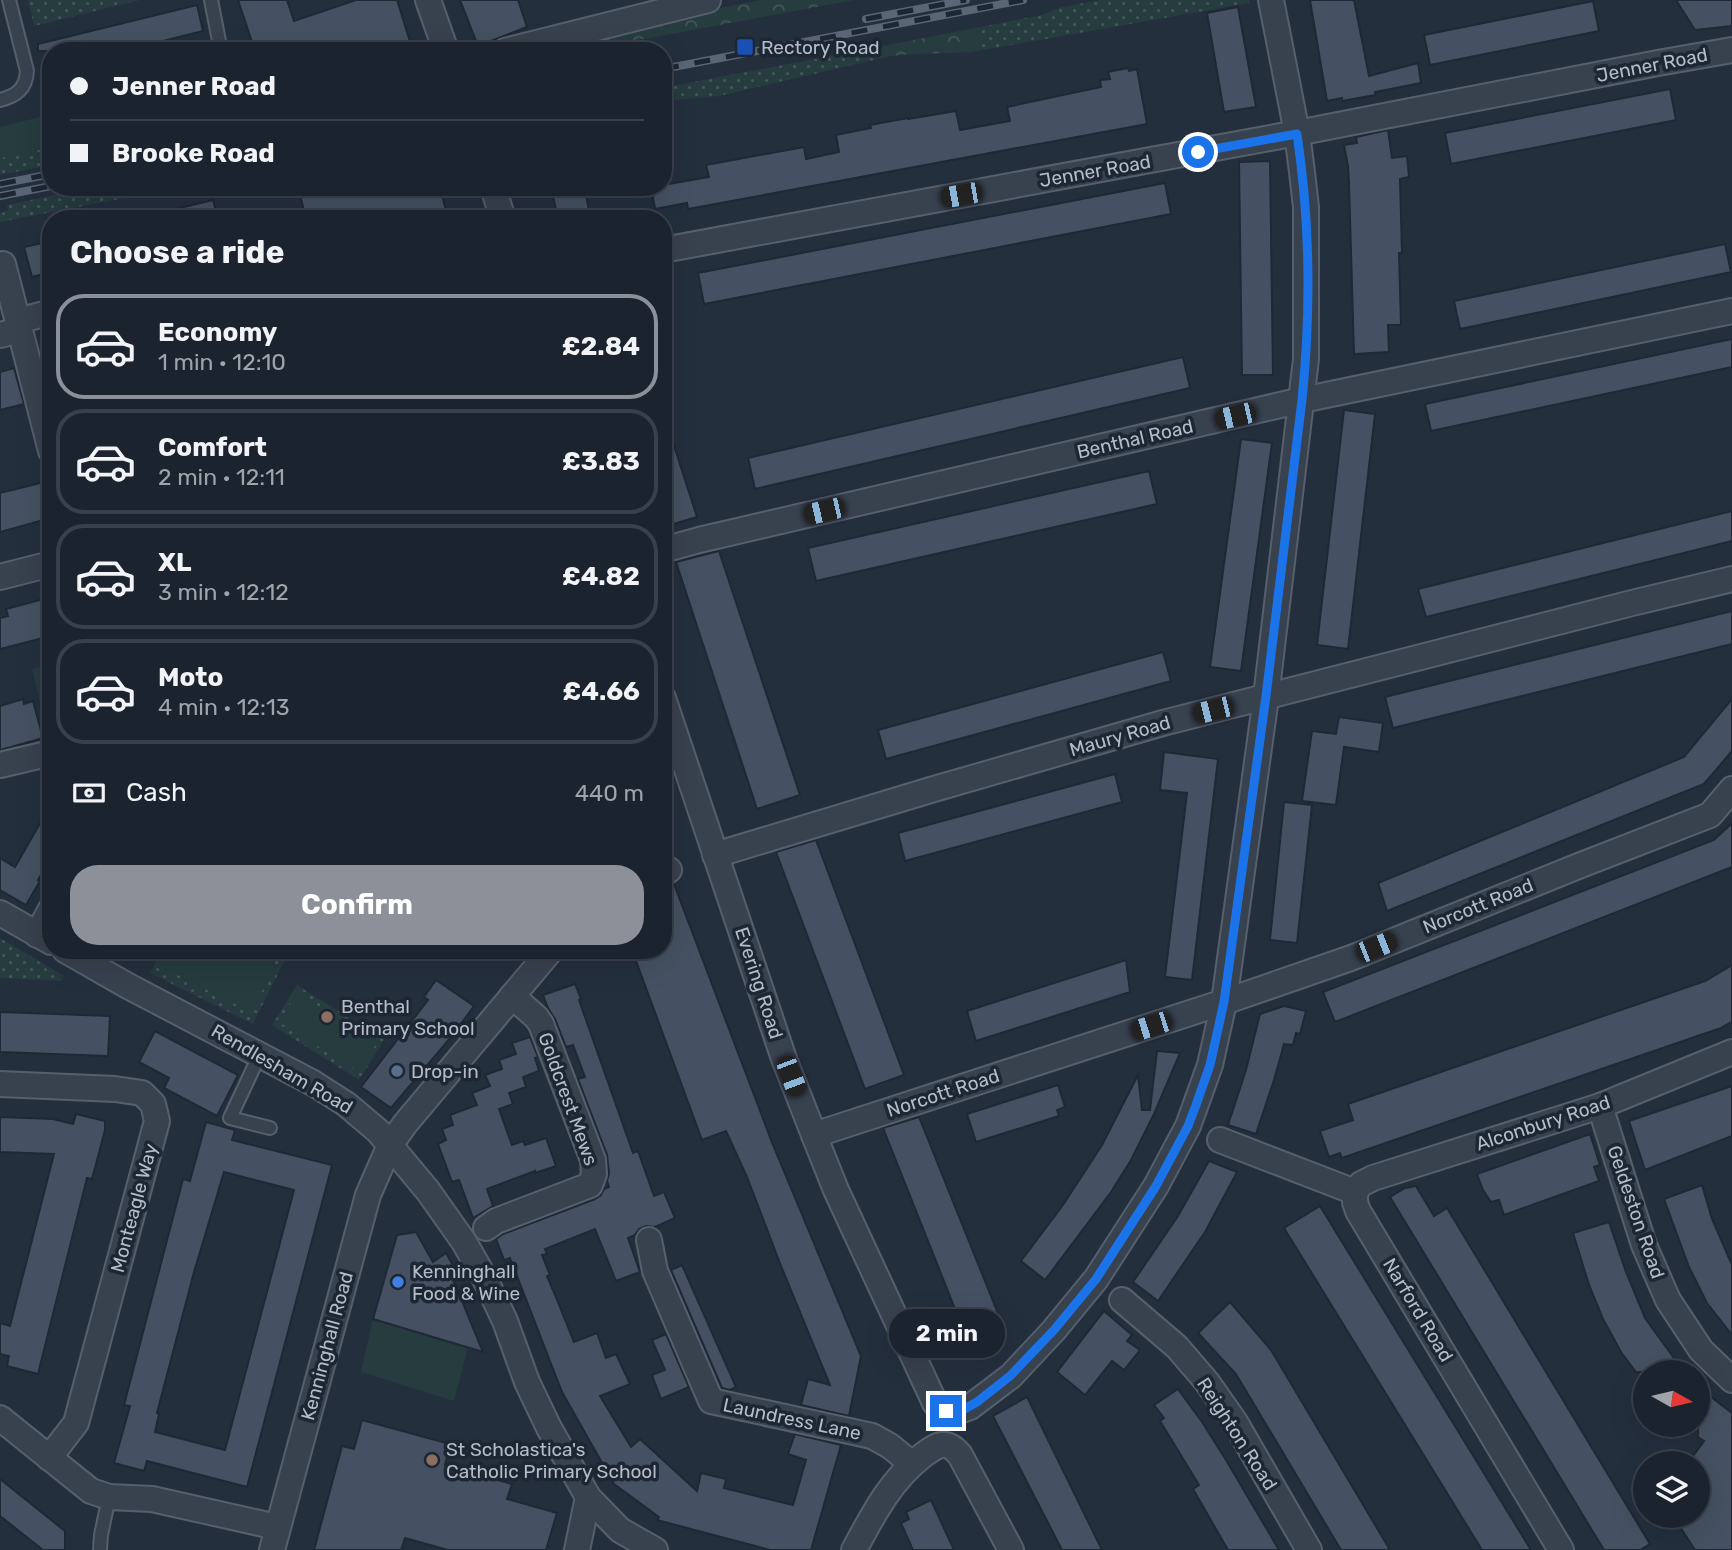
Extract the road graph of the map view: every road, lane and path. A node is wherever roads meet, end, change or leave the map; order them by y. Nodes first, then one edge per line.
1 (9, 0) edge
2 (211, 0) edge
3 (428, 0) edge
4 (708, 0) edge
5 (1271, 0) edge
6 (218, 42) edge
7 (443, 42) edge
8 (541, 42) edge
9 (1732, 50) edge
10 (0, 100) edge
11 (1297, 134) junction
12 (672, 248) edge
13 (3, 264) dead end
14 (1732, 311) edge
15 (42, 316) edge
16 (13, 329) edge
17 (1302, 400) junction
18 (42, 422) edge
19 (672, 548) edge
20 (42, 566) edge
21 (0, 578) edge
22 (1732, 579) edge
23 (1266, 696) junction
24 (672, 725) edge
25 (42, 755) edge
26 (0, 765) edge
27 (1732, 789) edge
28 (715, 855) junction
29 (0, 913) edge
30 (42, 938) edge
31 (81, 959) edge
32 (543, 959) edge
33 (512, 996) junction
34 (1224, 1002) junction
35 (1732, 1052) edge
36 (260, 1054) junction
37 (0, 1084) edge
38 (1601, 1106) junction
39 (270, 1128) dead end
40 (814, 1135) junction
41 (1220, 1140) dead end
42 (390, 1145) junction
43 (1355, 1192) junction
44 (486, 1228) dead end
45 (649, 1240) dead end
46 (1122, 1300) dead end
47 (1732, 1380) edge
48 (0, 1418) edge
49 (49, 1458) junction
50 (912, 1464) junction
51 (109, 1497) junction
52 (588, 1497) junction
53 (275, 1539) edge
54 (100, 1550) edge
55 (577, 1550) edge
56 (655, 1550) edge
57 (854, 1550) edge
58 (1011, 1550) edge
59 (1309, 1550) edge
60 (1561, 1550) edge

1 - 10 lane
2 - 6 lane
3 - 7 street
4 - 8 street
5 - 11 street
9 - 11 street, Jenner Road
11 - 12 street, Jenner Road
11 - 17 street
13 - 16 street
14 - 17 street, Benthal Road
15 - 16 street
16 - 18 street
17 - 19 street, Benthal Road
17 - 23 street
20 - 21 street
22 - 23 street, Maury Road
23 - 28 street, Maury Road
23 - 34 street
24 - 28 street, Evering Road
25 - 26 street
27 - 34 street, Norcott Road
28 - 40 street, Evering Road
29 - 30 street
31 - 36 street, Rendlesham Road
32 - 33 street
33 - 42 street
33 - 44 street, Goldcrest Mews
34 - 40 street, Norcott Road
34 - 40 street, Evering Road
35 - 38 street, Alconbury Road
36 - 39 lane
36 - 42 street, Rendlesham Road
37 - 49 street, Monteagle Way
38 - 43 street, Alconbury Road
38 - 47 street, Geldeston Road
41 - 43 street
42 - 52 street, Rendlesham Road
42 - 53 street, Kenninghall Road
43 - 60 street, Narford Road
45 - 50 street, Laundress Lane
46 - 59 street, Reighton Road
48 - 49 street
49 - 51 street
50 - 57 street
50 - 58 street
51 - 53 street
51 - 54 lane
52 - 55 street
52 - 56 street, Rendlesham Road

